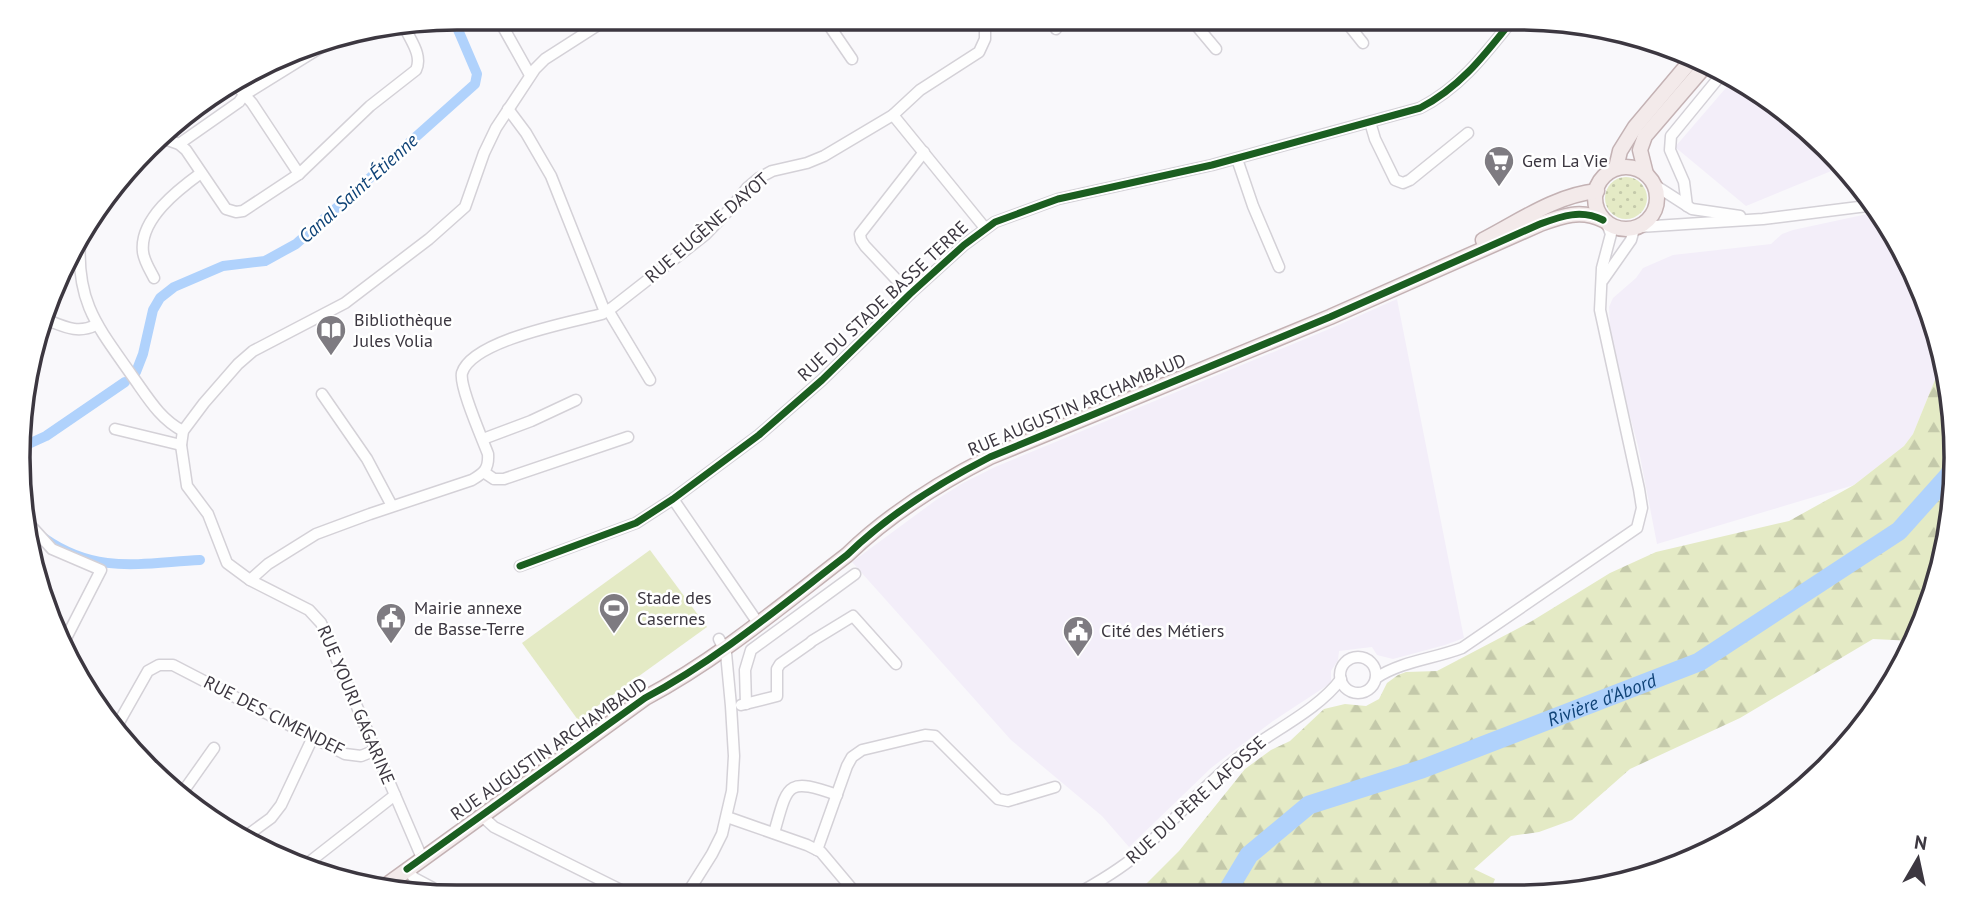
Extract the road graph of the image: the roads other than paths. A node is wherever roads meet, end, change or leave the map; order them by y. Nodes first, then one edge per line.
1 (505, 30) edge
2 (590, 30) edge
3 (832, 30) edge
4 (985, 30) edge
5 (1200, 30) edge
6 (1353, 30) edge
7 (1504, 30) edge
8 (407, 33) edge
9 (1363, 43) dead end
10 (1216, 49) dead end
11 (303, 59) edge
12 (852, 59) dead end
13 (1687, 65) edge
14 (1701, 71) edge
15 (530, 75) junction
16 (1717, 80) edge
17 (240, 90) edge
18 (244, 95) junction
19 (508, 109) junction
20 (893, 115) junction
21 (1370, 122) junction
22 (1468, 133) dead end
23 (170, 141) edge
24 (179, 144) junction
25 (924, 152) junction
26 (1237, 159) junction
27 (1616, 168) junction
28 (201, 173) junction
29 (299, 174) junction
30 (1649, 179) junction
31 (1597, 191) junction
32 (1687, 206) junction
33 (1863, 207) edge
34 (1763, 219) junction
35 (1605, 222) junction
36 (985, 228) junction
37 (1637, 228) junction
38 (80, 257) edge
39 (1279, 267) dead end
40 (154, 278) dead end
41 (1601, 283) junction
42 (1383, 293) junction
43 (910, 294) junction
44 (607, 311) junction
45 (51, 322) edge
46 (96, 325) junction
47 (650, 380) dead end
48 (322, 394) dead end
49 (576, 400) dead end
50 (116, 429) dead end
51 (183, 432) junction
52 (628, 437) dead end
53 (483, 439) junction
54 (181, 445) junction
55 (485, 473) junction
56 (673, 499) junction
57 (392, 506) junction
58 (36, 532) edge
59 (520, 566) dead end
60 (855, 575) dead end
61 (250, 580) junction
62 (756, 619) junction
63 (68, 635) edge
64 (722, 643) junction
65 (1408, 663) junction
66 (896, 664) dead end
67 (1372, 664) junction
68 (1376, 678) junction
69 (1341, 679) junction
70 (1350, 691) junction
71 (1316, 703) junction
72 (746, 704) junction
73 (731, 706) junction
74 (120, 720) edge
75 (313, 737) junction
76 (214, 748) dead end
77 (376, 750) junction
78 (1055, 787) dead end
79 (186, 788) edge
80 (395, 795) junction
81 (837, 795) junction
82 (482, 816) junction
83 (727, 817) junction
84 (252, 832) edge
85 (775, 833) junction
86 (817, 850) junction
87 (422, 858) junction
88 (312, 860) edge
89 (407, 869) junction
90 (392, 880) edge
91 (425, 884) edge
92 (611, 885) edge
93 (693, 885) edge
94 (849, 885) edge
95 (1092, 885) edge

1 - 15 street
2 - 15 street, RUE YOURI GAGARINE
3 - 12 street
4 - 20 street, RUE EUGÈNE DAYOT
5 - 10 street
6 - 9 street
7 - 21 street, RUE DU STADE BASSE TERRE
8 - 29 street
11 - 18 street
13 - 27 main road
14 - 30 main road
15 - 19 street, RUE YOURI GAGARINE
16 - 32 street
17 - 18 street
18 - 24 street
18 - 29 street
19 - 44 street
19 - 51 street, RUE YOURI GAGARINE
20 - 25 street
20 - 44 street, RUE EUGÈNE DAYOT
21 - 22 street
21 - 26 street, RUE DU STADE BASSE TERRE
23 - 24 street
24 - 28 street
25 - 36 street
25 - 43 street
26 - 36 street, RUE DU STADE BASSE TERRE
26 - 39 street
27 - 30 main road
27 - 31 main road
28 - 29 street
28 - 40 street
30 - 32 street
30 - 37 main road
31 - 35 main road
31 - 42 main road, RUE AUGUSTIN ARCHAMBAUD
32 - 34 street
33 - 34 street
34 - 37 street
35 - 37 main road
35 - 41 street
35 - 42 main road, RUE AUGUSTIN ARCHAMBAUD
36 - 43 street, RUE DU STADE BASSE TERRE
37 - 41 street
38 - 46 street
41 - 65 street
42 - 62 main road, RUE AUGUSTIN ARCHAMBAUD
43 - 56 street, RUE DU STADE BASSE TERRE
44 - 47 street
44 - 53 street, RUE EUGÈNE DAYOT
45 - 46 street
46 - 51 street
48 - 57 street
49 - 53 street
50 - 54 street
51 - 54 street, RUE YOURI GAGARINE
52 - 55 street
53 - 55 street, RUE EUGÈNE DAYOT
54 - 61 street, RUE YOURI GAGARINE
55 - 57 street
56 - 59 street, RUE DU STADE BASSE TERRE
56 - 62 street
57 - 61 street
58 - 63 street
60 - 72 street
61 - 77 street, RUE YOURI GAGARINE
62 - 64 main road, RUE AUGUSTIN ARCHAMBAUD
64 - 73 street
64 - 82 main road, RUE AUGUSTIN ARCHAMBAUD
65 - 67 street
65 - 68 street
66 - 72 street
67 - 68 street
67 - 69 street
68 - 70 street
69 - 70 street
69 - 71 street, RUE DU PÈRE LAFOSSE
70 - 71 street, RUE DU PÈRE LAFOSSE
71 - 95 street, RUE DU PÈRE LAFOSSE
72 - 73 street
73 - 83 street
74 - 75 street, RUE DES CIMENDEF
75 - 77 street, RUE DES CIMENDEF
75 - 84 street
76 - 79 street
77 - 80 street, RUE YOURI GAGARINE
78 - 81 street
80 - 87 street, RUE YOURI GAGARINE
80 - 88 street
81 - 85 street
81 - 86 street
82 - 87 main road, RUE AUGUSTIN ARCHAMBAUD
82 - 92 street
83 - 85 street
83 - 93 street
85 - 86 street
86 - 94 street
87 - 89 main road, RUE AUGUSTIN ARCHAMBAUD
89 - 90 main road, RUE AUGUSTIN ARCHAMBAUD
89 - 91 street

